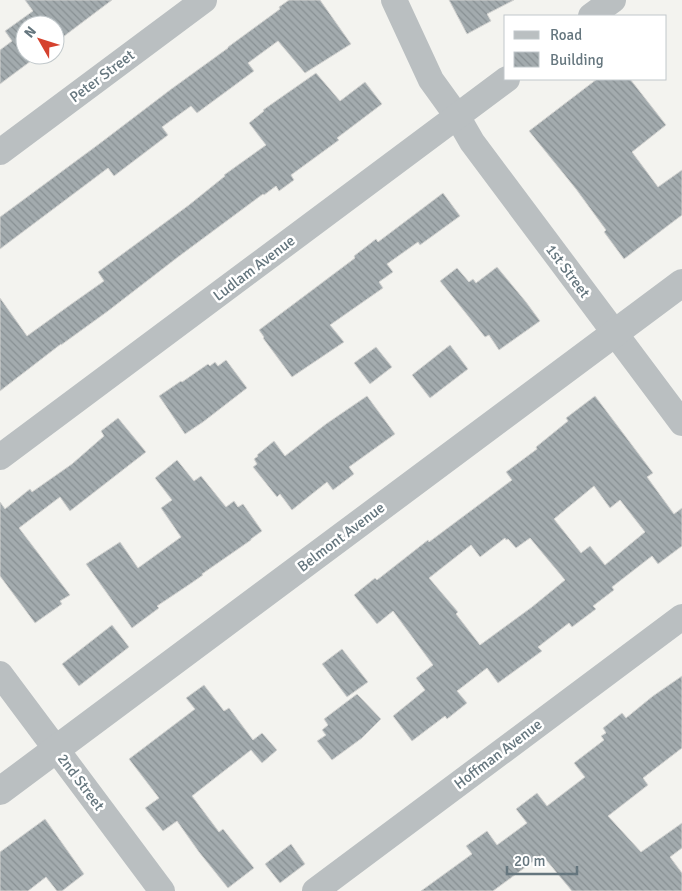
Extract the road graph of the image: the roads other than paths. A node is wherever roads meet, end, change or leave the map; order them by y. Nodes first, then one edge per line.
1 (204, 0) edge
2 (394, 0) edge
3 (613, 0) edge
4 (592, 15) edge
5 (506, 80) edge
6 (457, 116) junction
7 (0, 152) edge
8 (682, 283) edge
9 (614, 333) junction
10 (682, 424) edge
11 (0, 457) edge
12 (682, 617) edge
13 (0, 674) edge
14 (56, 749) junction
15 (0, 791) edge
16 (162, 891) edge
17 (315, 891) edge

1 - 7 street, Peter Street
2 - 6 street, 1st Street
3 - 4 street
5 - 6 street, Ludlam Avenue
6 - 9 street, 1st Street
6 - 11 street, Ludlam Avenue
8 - 9 street, Belmont Avenue
9 - 10 street, 1st Street
9 - 14 street, Belmont Avenue
12 - 17 street, Hoffman Avenue
13 - 14 street, 2nd Street
14 - 15 street, Belmont Avenue
14 - 16 street, 2nd Street

